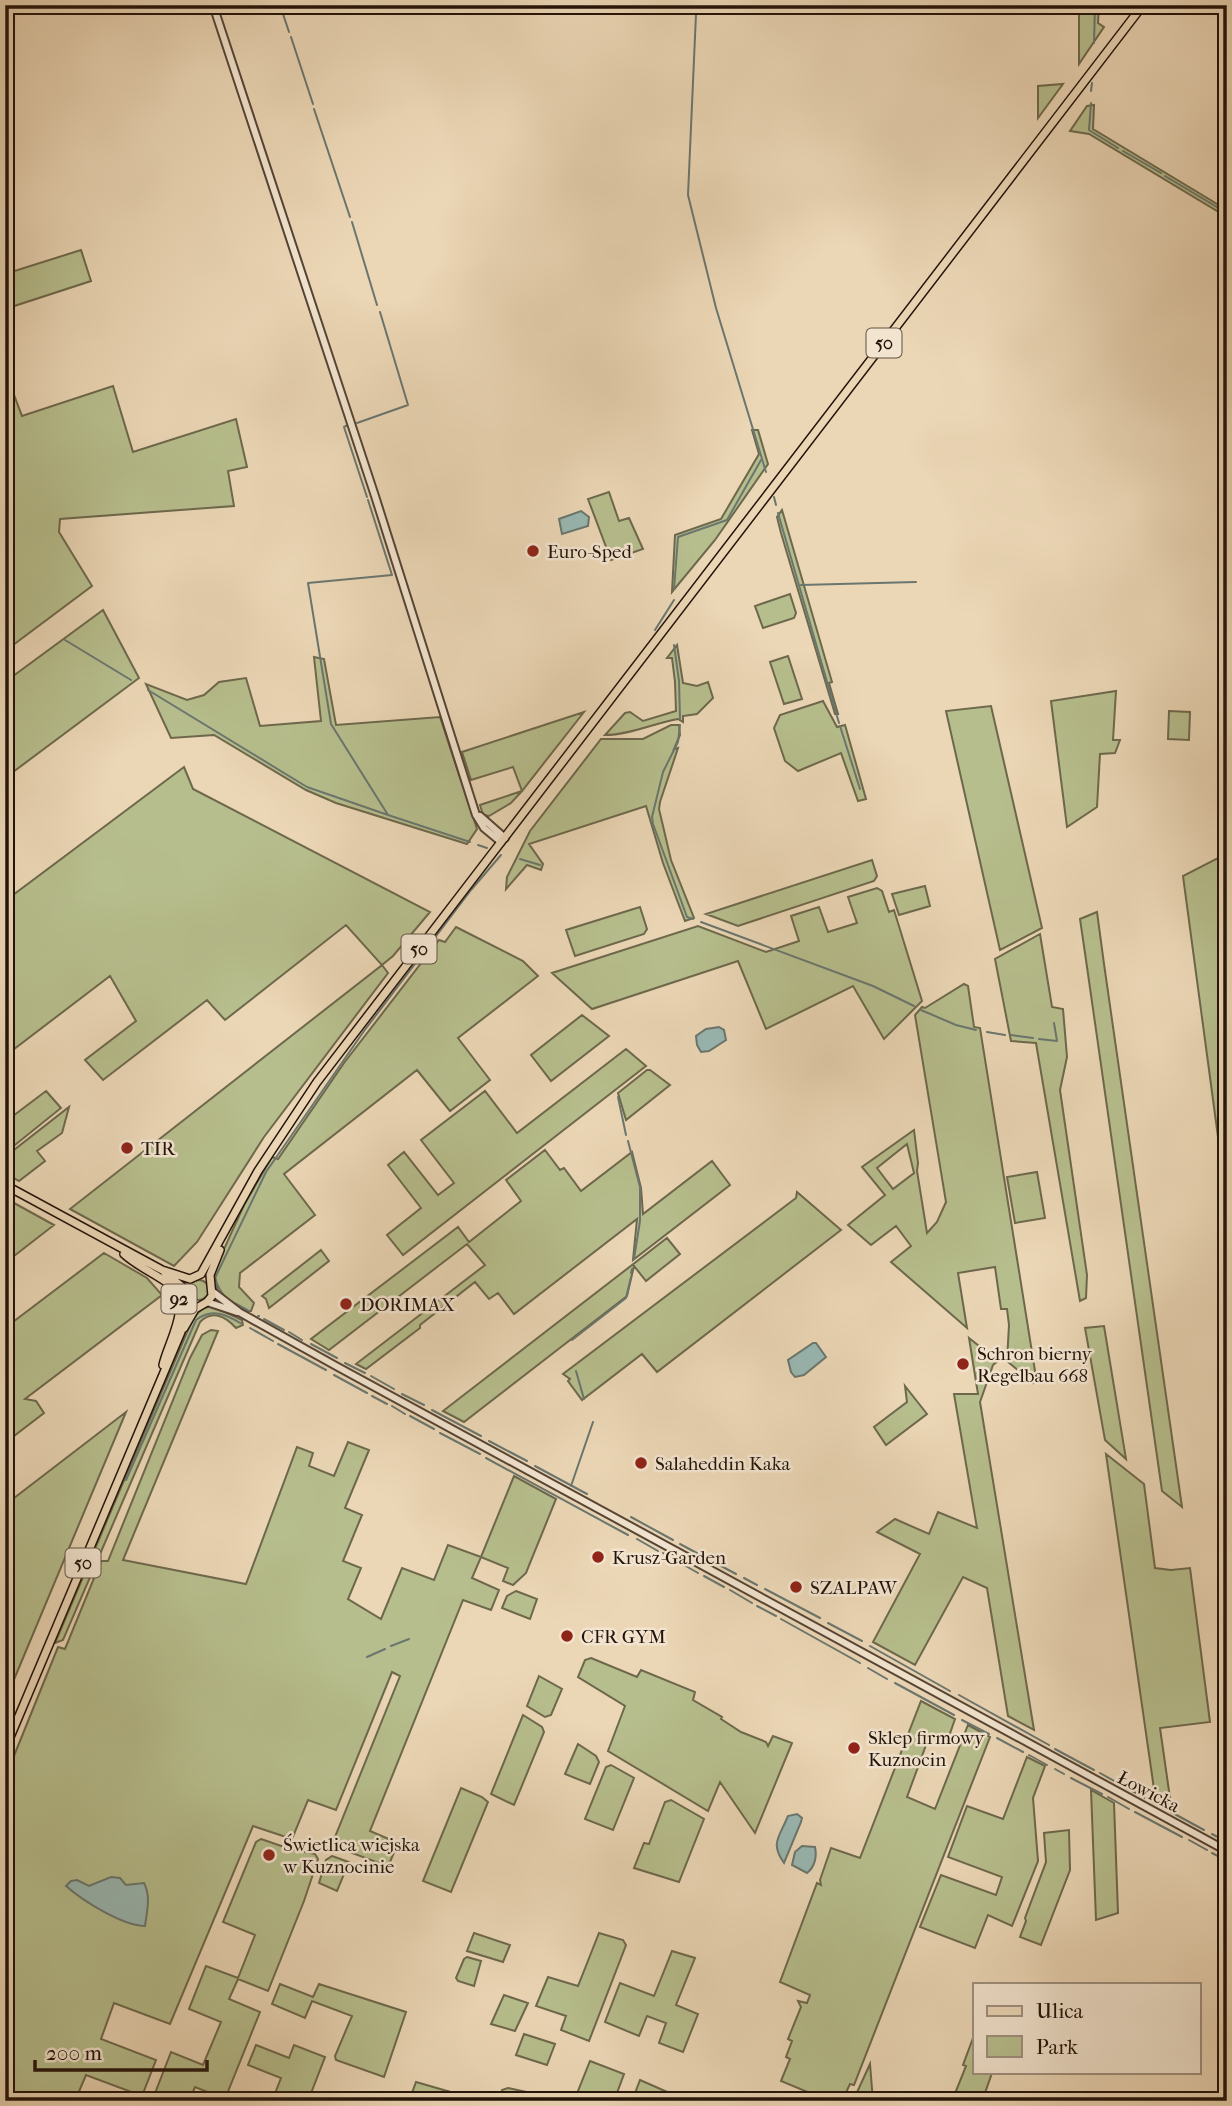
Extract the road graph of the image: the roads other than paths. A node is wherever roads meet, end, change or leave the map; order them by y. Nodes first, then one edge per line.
1 (213, 5) edge
2 (1143, 5) edge
3 (503, 840) junction
4 (5, 1185) edge
5 (224, 1235) junction
6 (119, 1248) junction
7 (162, 1270) junction
8 (198, 1276) junction
9 (190, 1279) junction
10 (210, 1282) junction
11 (185, 1289) junction
12 (213, 1292) junction
13 (189, 1301) junction
14 (203, 1304) junction
15 (239, 1312) junction
16 (181, 1332) junction
17 (162, 1378) junction
18 (5, 1749) edge
19 (1227, 1851) edge

1 - 3 street
2 - 3 main road, 50
3 - 5 main road, 50
4 - 6 main road, 92
5 - 8 main road, 50
5 - 10 main road, 50
6 - 7 main road, 92
6 - 17 main road, 92
7 - 9 main road, 92
7 - 11 main road, 92
8 - 9 main road
8 - 10 main road
9 - 11 main road
10 - 12 main road
11 - 13 main road
12 - 14 main road, 50
12 - 15 street
13 - 14 main road
13 - 16 main road, 50
14 - 15 street
14 - 16 main road, 50
15 - 19 street, Łowicka
16 - 17 main road, 50
17 - 18 main road, 50

